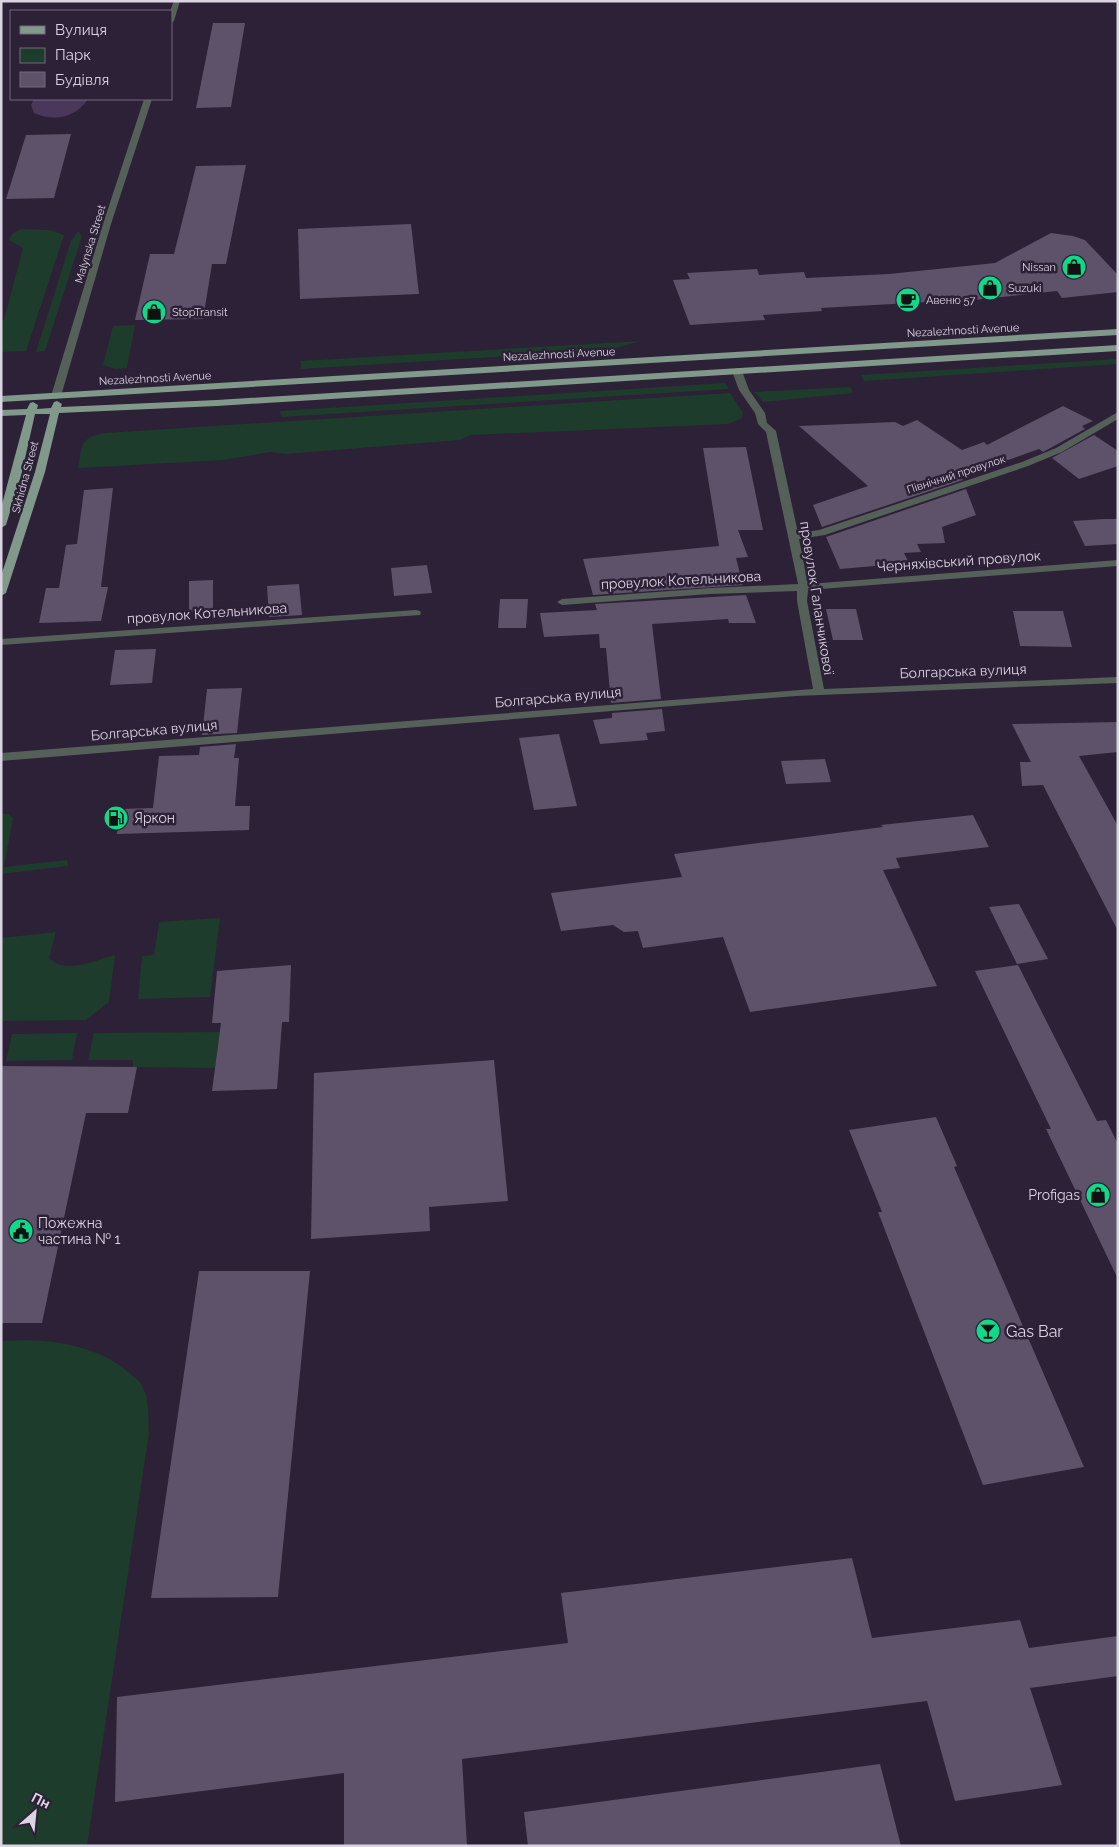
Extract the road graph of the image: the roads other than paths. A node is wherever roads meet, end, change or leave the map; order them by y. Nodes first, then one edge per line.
1 (177, 1) edge
2 (172, 18) edge
3 (148, 100) edge
4 (1118, 332) edge
5 (1118, 348) edge
6 (737, 371) junction
7 (57, 395) junction
8 (35, 397) junction
9 (1, 399) edge
10 (55, 410) junction
11 (30, 412) junction
12 (1, 413) edge
13 (1118, 415) edge
14 (1, 526) edge
15 (794, 536) junction
16 (1118, 563) edge
17 (802, 587) junction
18 (1, 593) edge
19 (562, 602) dead end
20 (416, 613) dead end
21 (1, 642) edge
22 (1118, 680) edge
23 (819, 692) junction
24 (1, 758) edge

1 - 2 street
3 - 7 street, Malynska Street
4 - 7 main road, Nezalezhnosti Avenue
5 - 6 main road, Nezalezhnosti Avenue
6 - 10 main road, Nezalezhnosti Avenue
6 - 15 street, провулок Галанчикової
7 - 8 main road, Nezalezhnosti Avenue
7 - 10 main road, Skhidna Street
8 - 9 main road, Nezalezhnosti Avenue
8 - 11 main road, Skhidna Street
10 - 11 main road, Nezalezhnosti Avenue
10 - 18 main road, Skhidna Street
11 - 12 main road, Nezalezhnosti Avenue
11 - 14 main road, Skhidna Street
13 - 15 street, Північний провулок
15 - 17 street, провулок Галанчикової
16 - 17 street, Черняхівський провулок
17 - 19 street, провулок Котельникова
17 - 23 street, провулок Галанчикової
20 - 21 street, провулок Котельникова
22 - 23 street, Болгарська вулиця
23 - 24 street, Болгарська вулиця

